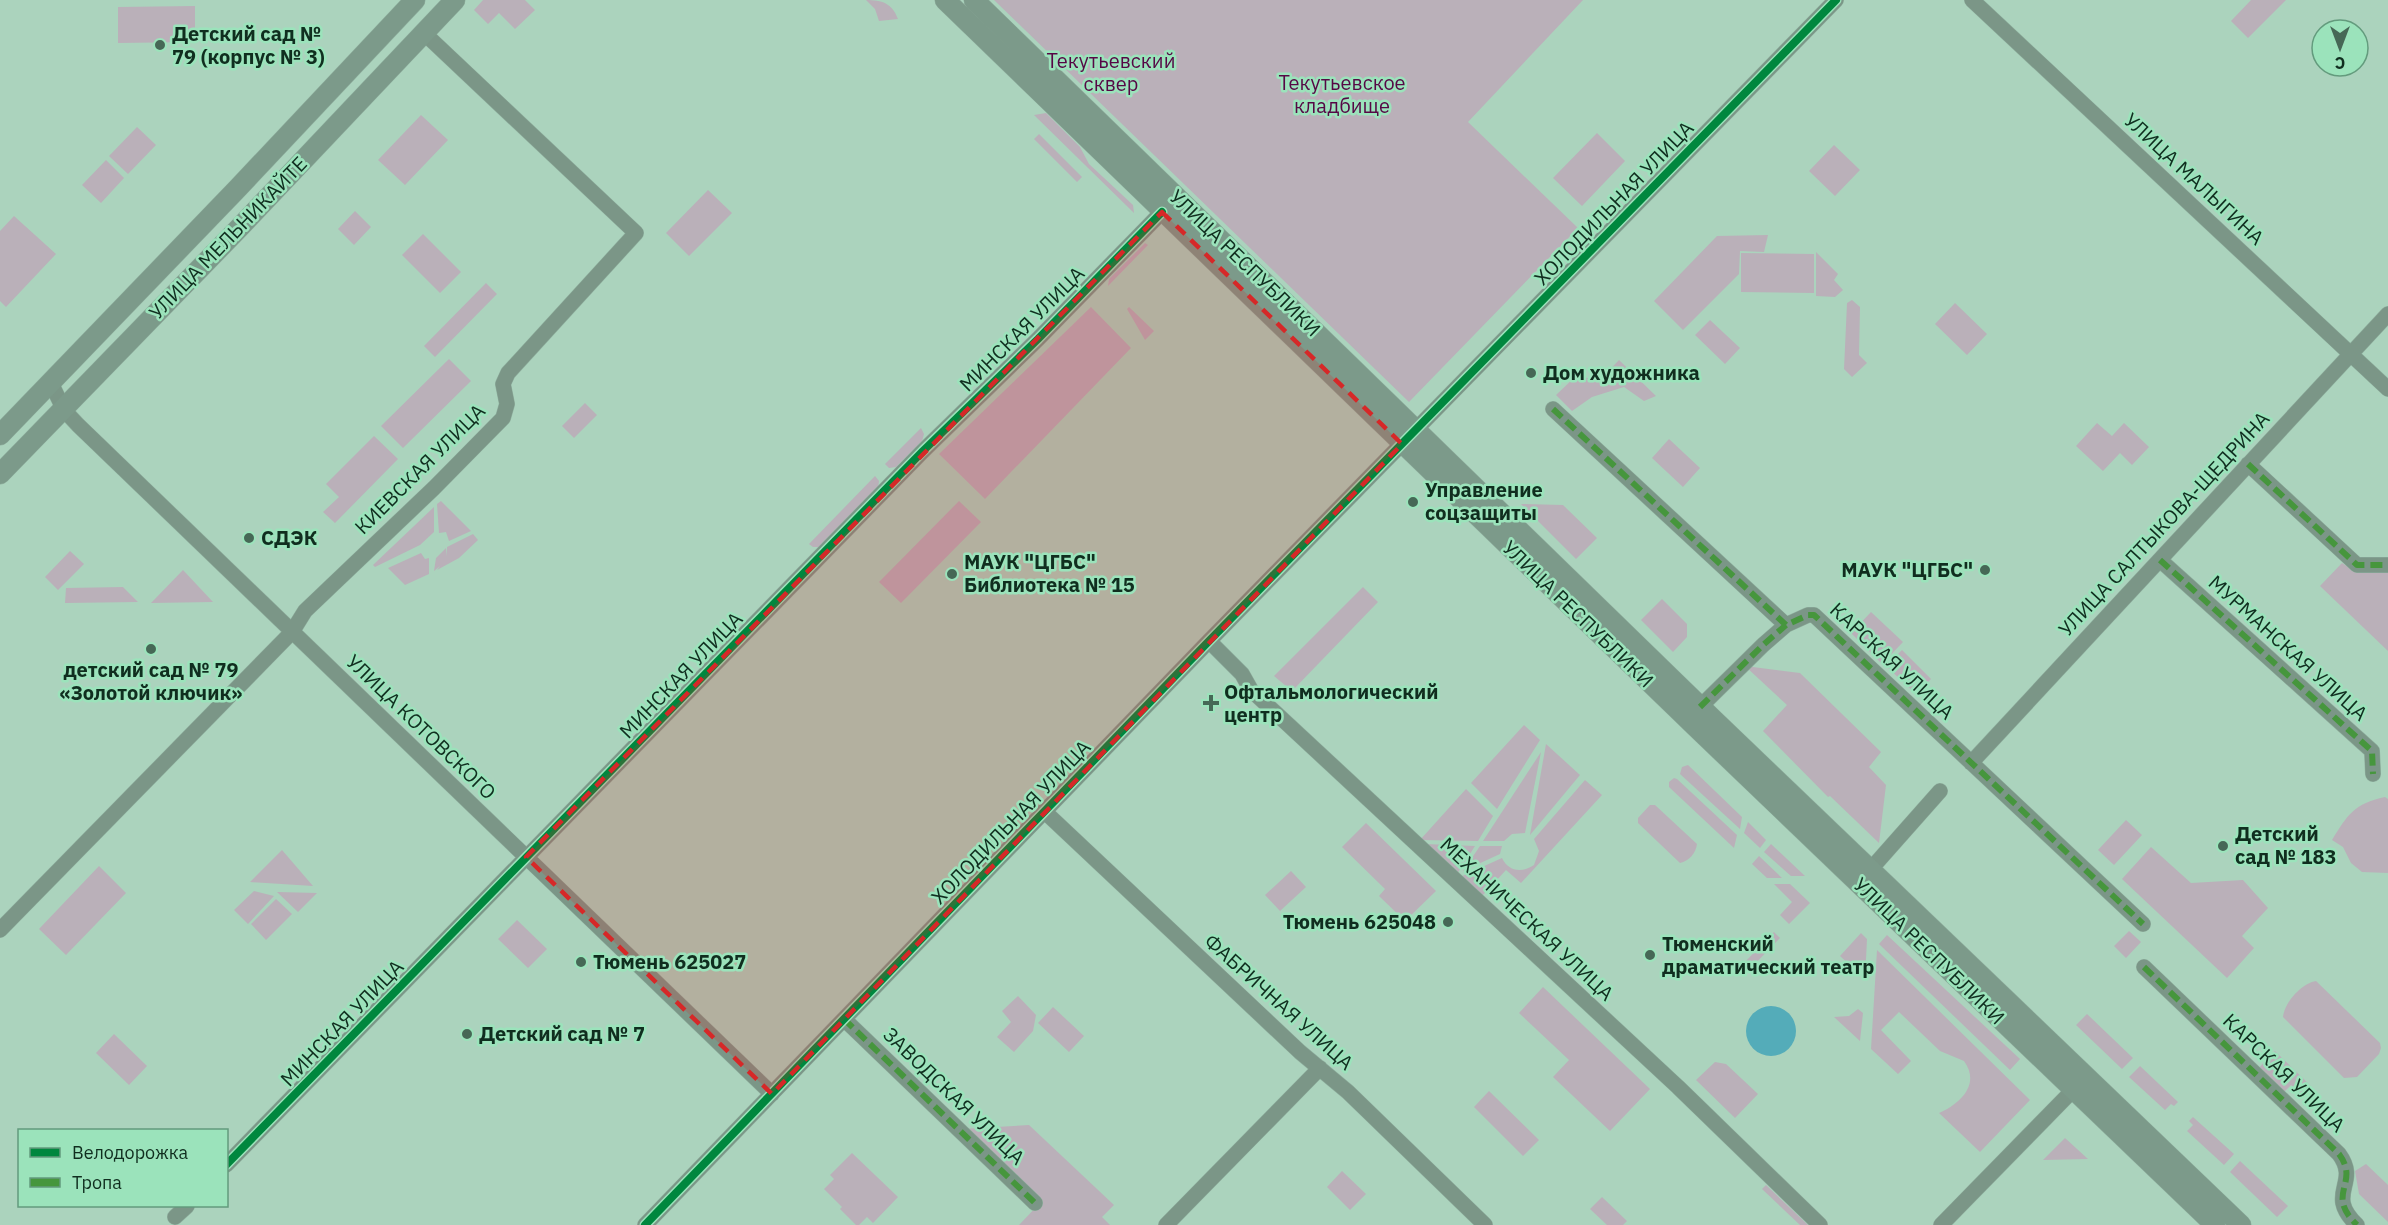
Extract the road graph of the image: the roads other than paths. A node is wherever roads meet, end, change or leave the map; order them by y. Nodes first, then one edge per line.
1 (415, 0) edge
2 (455, 0) edge
3 (945, 0) edge
4 (974, 0) edge
5 (1836, 0) edge
6 (1972, 0) edge
7 (424, 33) junction
8 (1162, 212) junction
9 (2388, 314) edge
10 (2351, 354) junction
11 (51, 383) junction
12 (2388, 389) edge
13 (1553, 409) dead end
14 (64, 410) junction
15 (0, 435) edge
16 (1409, 436) junction
17 (2248, 464) junction
18 (0, 474) edge
19 (2160, 560) junction
20 (2388, 565) edge
21 (1786, 626) junction
22 (292, 632) junction
23 (1209, 641) junction
24 (1700, 707) junction
25 (1971, 763) junction
26 (2373, 774) dead end
27 (1940, 791) dead end
28 (1044, 811) junction
29 (526, 857) junction
30 (1870, 870) junction
31 (2143, 924) dead end
32 (0, 930) edge
33 (2144, 967) dead end
34 (844, 1019) junction
35 (1320, 1068) junction
36 (2080, 1083) junction
37 (772, 1094) junction
38 (228, 1163) edge
39 (1035, 1203) dead end
40 (186, 1207) edge
41 (175, 1217) dead end
42 (653, 1222) edge
43 (1166, 1225) edge
44 (1485, 1225) edge
45 (1820, 1225) edge
46 (1941, 1225) edge
47 (2215, 1225) edge
48 (2241, 1225) edge
49 (2357, 1225) edge

1 - 11 main road, УЛИЦА МЕЛЬНИКАЙТЕ
2 - 7 main road, УЛИЦА МЕЛЬНИКАЙТЕ
3 - 8 main road, УЛИЦА РЕСПУБЛИКИ
4 - 16 main road, УЛИЦА РЕСПУБЛИКИ
5 - 16 street, ХОЛОДИЛЬНАЯ УЛИЦА
6 - 10 street, УЛИЦА МАЛЫГИНА
7 - 14 main road, УЛИЦА МЕЛЬНИКАЙТЕ
7 - 22 street, КИЕВСКАЯ УЛИЦА
8 - 16 main road, УЛИЦА РЕСПУБЛИКИ
8 - 29 street, МИНСКАЯ УЛИЦА
9 - 10 street, УЛИЦА САЛТЫКОВА-ЩЕДРИНА
10 - 12 street, УЛИЦА МАЛЫГИНА
10 - 17 street, УЛИЦА САЛТЫКОВА-ЩЕДРИНА
11 - 14 street, УЛИЦА КОТОВСКОГО
11 - 15 main road, УЛИЦА МЕЛЬНИКАЙТЕ
13 - 21 street
14 - 18 main road, УЛИЦА МЕЛЬНИКАЙТЕ
14 - 22 street, УЛИЦА КОТОВСКОГО
16 - 23 street, ХОЛОДИЛЬНАЯ УЛИЦА
16 - 24 main road, УЛИЦА РЕСПУБЛИКИ
16 - 36 main road, УЛИЦА РЕСПУБЛИКИ
17 - 19 street, УЛИЦА САЛТЫКОВА-ЩЕДРИНА
17 - 20 street
19 - 25 street, УЛИЦА САЛТЫКОВА-ЩЕДРИНА
19 - 26 street, МУРМАНСКАЯ УЛИЦА
21 - 24 street
21 - 25 street, КАРСКАЯ УЛИЦА
22 - 29 street, УЛИЦА КОТОВСКОГО
22 - 32 street, КИЕВСКАЯ УЛИЦА
23 - 28 street, ХОЛОДИЛЬНАЯ УЛИЦА
23 - 45 street, МЕХАНИЧЕСКАЯ УЛИЦА
24 - 30 main road, УЛИЦА РЕСПУБЛИКИ
25 - 31 street, КАРСКАЯ УЛИЦА
27 - 30 street
28 - 34 street, ХОЛОДИЛЬНАЯ УЛИЦА
28 - 35 street, ФАБРИЧНАЯ УЛИЦА
29 - 37 street, УЛИЦА КОТОВСКОГО
29 - 38 street, МИНСКАЯ УЛИЦА
30 - 36 main road, УЛИЦА РЕСПУБЛИКИ
33 - 49 street, КАРСКАЯ УЛИЦА
34 - 37 street, ХОЛОДИЛЬНАЯ УЛИЦА
34 - 39 street, ЗАВОДСКАЯ УЛИЦА
35 - 43 street
35 - 44 street, ФАБРИЧНАЯ УЛИЦА
36 - 46 street
36 - 47 main road, УЛИЦА РЕСПУБЛИКИ
36 - 48 main road, УЛИЦА РЕСПУБЛИКИ
37 - 42 street, ХОЛОДИЛЬНАЯ УЛИЦА
40 - 41 street

